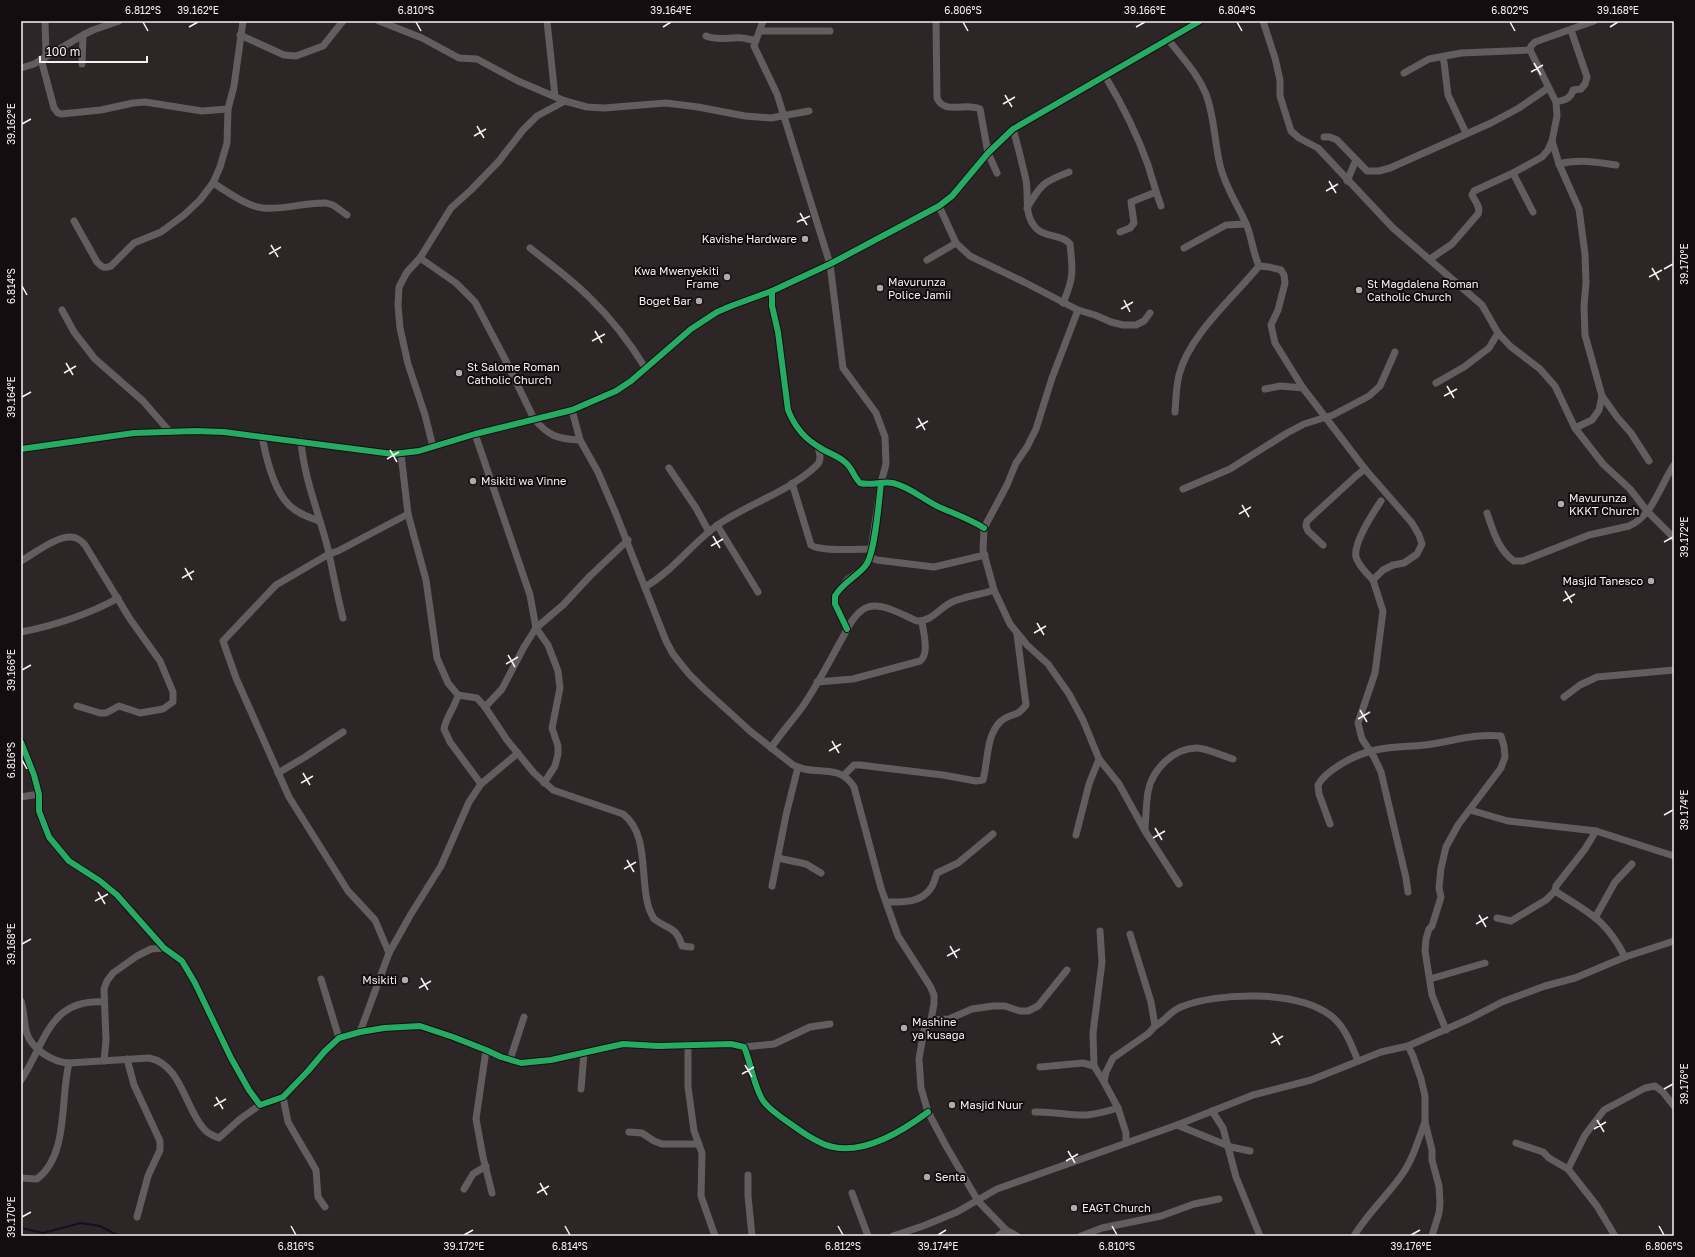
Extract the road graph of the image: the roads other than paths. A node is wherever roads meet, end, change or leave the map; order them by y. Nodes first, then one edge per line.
1 (45, 21) edge
2 (119, 21) edge
3 (243, 21) edge
4 (343, 21) edge
5 (379, 21) edge
6 (547, 21) edge
7 (763, 21) edge
8 (936, 21) edge
9 (1200, 21) edge
10 (1263, 21) edge
11 (1594, 21) edge
12 (1583, 23) edge
13 (105, 24) edge
14 (1571, 30) junction
15 (760, 31) junction
16 (830, 31) dead end
17 (83, 35) junction
18 (240, 35) junction
19 (706, 36) dead end
20 (1168, 39) junction
21 (754, 40) junction
22 (1530, 50) junction
23 (1442, 57) junction
24 (44, 58) junction
25 (82, 64) dead end
26 (21, 68) edge
27 (1404, 73) dead end
28 (1105, 76) junction
29 (1548, 88) junction
30 (555, 96) junction
31 (564, 101) junction
32 (1556, 102) junction
33 (228, 109) junction
34 (808, 111) dead end
35 (784, 116) junction
36 (1013, 129) junction
37 (1466, 133) junction
38 (1324, 137) dead end
39 (1552, 141) junction
40 (988, 152) junction
41 (1356, 160) junction
42 (1559, 164) junction
43 (1616, 165) dead end
44 (1069, 172) dead end
45 (997, 173) dead end
46 (1513, 173) junction
47 (1347, 180) junction
48 (1026, 182) junction
49 (213, 183) junction
50 (1038, 189) junction
51 (1156, 192) junction
52 (939, 206) junction
53 (1161, 206) dead end
54 (1027, 208) junction
55 (1533, 212) dead end
56 (347, 215) dead end
57 (74, 221) dead end
58 (1246, 224) junction
59 (1120, 232) dead end
60 (956, 243) junction
61 (530, 248) dead end
62 (1184, 248) dead end
63 (420, 258) junction
64 (1430, 259) junction
65 (927, 260) dead end
66 (830, 264) junction
67 (1259, 266) junction
68 (772, 291) junction
69 (1063, 303) junction
70 (62, 310) dead end
71 (1078, 310) junction
72 (1150, 313) dead end
73 (1498, 333) junction
74 (1395, 352) dead end
75 (646, 369) junction
76 (1436, 382) dead end
77 (1303, 388) junction
78 (1265, 389) dead end
79 (1602, 396) junction
80 (572, 410) junction
81 (1175, 412) dead end
82 (1326, 418) junction
83 (534, 419) junction
84 (1575, 428) junction
85 (170, 432) junction
86 (475, 434) junction
87 (262, 436) junction
88 (580, 440) junction
89 (301, 442) junction
90 (433, 447) junction
91 (818, 447) junction
92 (21, 448) edge
93 (401, 454) junction
94 (1649, 461) dead end
95 (1674, 465) edge
96 (668, 468) dead end
97 (1365, 469) junction
98 (792, 483) junction
99 (881, 483) junction
100 (1183, 489) dead end
101 (1381, 501) dead end
102 (1647, 511) junction
103 (1487, 513) dead end
104 (408, 514) junction
105 (319, 521) junction
106 (717, 525) junction
107 (984, 528) junction
108 (709, 532) junction
109 (1674, 538) edge
110 (628, 540) junction
111 (1324, 545) dead end
112 (871, 553) junction
113 (328, 554) junction
114 (985, 555) junction
115 (21, 562) edge
116 (1373, 580) junction
117 (645, 587) junction
118 (994, 590) junction
119 (758, 592) dead end
120 (118, 598) junction
121 (343, 618) dead end
122 (922, 621) junction
123 (536, 628) junction
124 (847, 629) junction
125 (21, 632) edge
126 (1017, 634) junction
127 (1674, 670) edge
128 (817, 682) junction
129 (458, 695) junction
130 (1564, 697) dead end
131 (77, 706) dead end
132 (485, 707) junction
133 (343, 732) dead end
134 (21, 742) edge
135 (771, 748) junction
136 (1370, 751) junction
137 (518, 753) junction
138 (1099, 759) junction
139 (1233, 759) dead end
140 (798, 767) junction
141 (278, 772) junction
142 (844, 774) junction
143 (544, 783) junction
144 (481, 784) junction
145 (38, 794) junction
146 (21, 797) edge
147 (1470, 810) junction
148 (1330, 824) dead end
149 (1145, 831) junction
150 (1596, 831) junction
151 (993, 834) dead end
152 (1076, 835) dead end
153 (1674, 856) edge
154 (778, 858) junction
155 (1632, 864) dead end
156 (821, 873) dead end
157 (1180, 884) dead end
158 (772, 886) dead end
159 (1555, 891) junction
160 (1408, 892) dead end
161 (887, 902) junction
162 (1497, 918) dead end
163 (1595, 918) junction
164 (1100, 931) dead end
165 (1130, 934) dead end
166 (1674, 941) edge
167 (691, 947) dead end
168 (164, 948) junction
169 (390, 953) junction
170 (1625, 957) junction
171 (1485, 963) dead end
172 (1067, 970) dead end
173 (1430, 978) junction
174 (321, 979) dead end
175 (21, 1001) edge
176 (104, 1002) junction
177 (524, 1017) dead end
178 (932, 1020) junction
179 (830, 1024) dead end
180 (1154, 1026) junction
181 (1446, 1030) junction
182 (360, 1032) junction
183 (339, 1038) junction
184 (688, 1045) junction
185 (1408, 1046) junction
186 (744, 1047) junction
187 (39, 1050) junction
188 (486, 1050) junction
189 (584, 1053) junction
190 (128, 1059) junction
191 (510, 1060) junction
192 (104, 1061) junction
193 (1358, 1061) junction
194 (69, 1063) junction
195 (1094, 1066) junction
196 (1040, 1067) dead end
197 (21, 1080) edge
198 (1104, 1082) junction
199 (581, 1089) dead end
200 (283, 1097) junction
201 (260, 1105) junction
202 (1674, 1106) edge
203 (1118, 1108) junction
204 (1212, 1111) junction
205 (928, 1112) junction
206 (1035, 1112) dead end
207 (1426, 1122) junction
208 (1177, 1125) junction
209 (629, 1132) dead end
210 (1126, 1133) junction
211 (1135, 1140) junction
212 (1126, 1143) junction
213 (1516, 1143) dead end
214 (699, 1144) junction
215 (1228, 1145) junction
216 (1250, 1151) dead end
217 (486, 1166) junction
218 (1568, 1169) junction
219 (748, 1175) dead end
220 (21, 1178) edge
221 (464, 1189) dead end
222 (492, 1193) dead end
223 (852, 1194) dead end
224 (1219, 1199) dead end
225 (978, 1201) junction
226 (325, 1207) dead end
227 (137, 1218) dead end
228 (1006, 1230) junction
229 (715, 1236) edge
230 (752, 1236) edge
231 (868, 1236) edge
232 (892, 1236) edge
233 (998, 1236) edge
234 (1017, 1236) edge
235 (1081, 1236) edge
236 (1260, 1236) edge
237 (1354, 1236) edge
238 (1432, 1236) edge
239 (1616, 1236) edge

1 - 24 street
2 - 13 street
3 - 18 street
4 - 18 street
5 - 30 street
6 - 30 street
7 - 15 street
8 - 40 street
9 - 20 street
10 - 47 street
11 - 12 street
12 - 14 street
13 - 17 street
14 - 22 street
14 - 32 street
15 - 16 street
15 - 21 street
17 - 24 street
17 - 25 street
18 - 33 street
19 - 21 street
20 - 28 street
20 - 58 street
21 - 35 street
22 - 23 street
22 - 29 street
23 - 27 street
23 - 37 street
24 - 26 street
24 - 33 street
28 - 36 street
28 - 51 street
29 - 32 street
29 - 37 street
30 - 31 street
31 - 35 street
31 - 63 street
32 - 39 street
33 - 49 street
34 - 35 street
35 - 66 street
36 - 40 street
36 - 48 street
37 - 41 street
38 - 41 street
39 - 42 street
39 - 46 street
40 - 45 street
40 - 52 street
41 - 47 street
42 - 43 street
42 - 79 street
44 - 50 street
46 - 55 street
46 - 64 street
47 - 64 street
48 - 50 street
48 - 54 street
49 - 56 street
49 - 57 street
50 - 54 street
51 - 53 street
51 - 59 street
52 - 60 street
52 - 66 street
54 - 69 street
58 - 62 street
58 - 67 street
60 - 65 street
60 - 69 street
61 - 75 street
63 - 83 street
63 - 90 street
64 - 73 street
66 - 68 street
66 - 99 street
67 - 77 street
67 - 81 street
68 - 75 street
68 - 91 street
69 - 71 street
70 - 85 street
71 - 72 street
71 - 107 street
73 - 76 street
73 - 84 street
74 - 82 street
75 - 80 street
77 - 78 street
77 - 82 street
79 - 84 street
79 - 94 street
80 - 83 street
80 - 88 street
82 - 97 street
82 - 100 street
83 - 86 street
83 - 88 street
84 - 102 street
85 - 87 street
85 - 92 street
86 - 90 street
86 - 123 street
87 - 89 street
87 - 105 street
88 - 110 street
89 - 93 street
89 - 105 street
90 - 93 street
91 - 98 street
91 - 99 street
93 - 104 street
95 - 102 street
96 - 108 street
97 - 111 street
97 - 116 street
98 - 106 street
98 - 112 street
99 - 107 street
99 - 112 street
101 - 116 street
102 - 103 street
102 - 109 street
104 - 113 street
104 - 129 street
105 - 113 street
106 - 108 street
106 - 119 street
107 - 114 street
108 - 117 street
110 - 117 street
110 - 123 street
112 - 114 street
112 - 124 street
113 - 121 street
113 - 141 street
114 - 118 street
115 - 120 street
116 - 136 street
117 - 135 street
118 - 122 street
118 - 126 street
120 - 125 street
120 - 131 street
122 - 124 street
122 - 128 street
123 - 132 street
123 - 143 street
124 - 128 street
126 - 138 street
126 - 142 street
127 - 130 street
128 - 135 street
129 - 132 street
129 - 144 street
132 - 137 street
133 - 141 street
134 - 145 street
135 - 140 street
136 - 147 street
136 - 148 street
136 - 160 street
137 - 143 street
137 - 144 street
138 - 149 street
138 - 152 street
139 - 149 street
140 - 142 street
140 - 154 street
141 - 169 street
142 - 161 street
143 - 167 street
144 - 169 street
145 - 146 street
145 - 168 street
147 - 150 street
147 - 173 street
149 - 157 street
150 - 153 street
150 - 159 street
151 - 161 street
154 - 156 street
154 - 158 street
155 - 163 street
159 - 162 street
159 - 163 street
161 - 178 street
163 - 170 street
164 - 195 street
165 - 180 street
166 - 170 street
168 - 176 street
168 - 201 street
169 - 182 street
170 - 181 street
171 - 173 street
172 - 178 street
173 - 181 street
174 - 183 street
175 - 187 street
176 - 187 street
176 - 192 street
177 - 191 street
178 - 205 street
179 - 186 street
180 - 193 street
180 - 198 street
181 - 185 street
182 - 183 street
182 - 188 street
183 - 200 street
184 - 186 street
184 - 189 street
184 - 214 street
185 - 193 street
185 - 207 street
186 - 205 street
187 - 194 street
187 - 197 street
188 - 191 street
188 - 217 street
189 - 191 street
189 - 199 street
190 - 192 street
190 - 201 street
190 - 227 street
192 - 194 street
193 - 204 street
194 - 220 street
195 - 196 street
195 - 198 street
198 - 203 street
200 - 201 street
200 - 226 street
202 - 218 street
203 - 206 street
203 - 210 street
204 - 208 street
204 - 215 street
205 - 225 street
207 - 237 street
207 - 238 street
208 - 211 street
208 - 215 street
209 - 214 street
210 - 211 street
210 - 212 street
211 - 212 street
212 - 225 street
213 - 218 street
214 - 229 street
215 - 216 street
215 - 236 street
217 - 221 street
217 - 222 street
218 - 239 street
219 - 230 street
223 - 231 street
224 - 235 street
225 - 228 street
225 - 232 street
228 - 233 street
228 - 234 street

